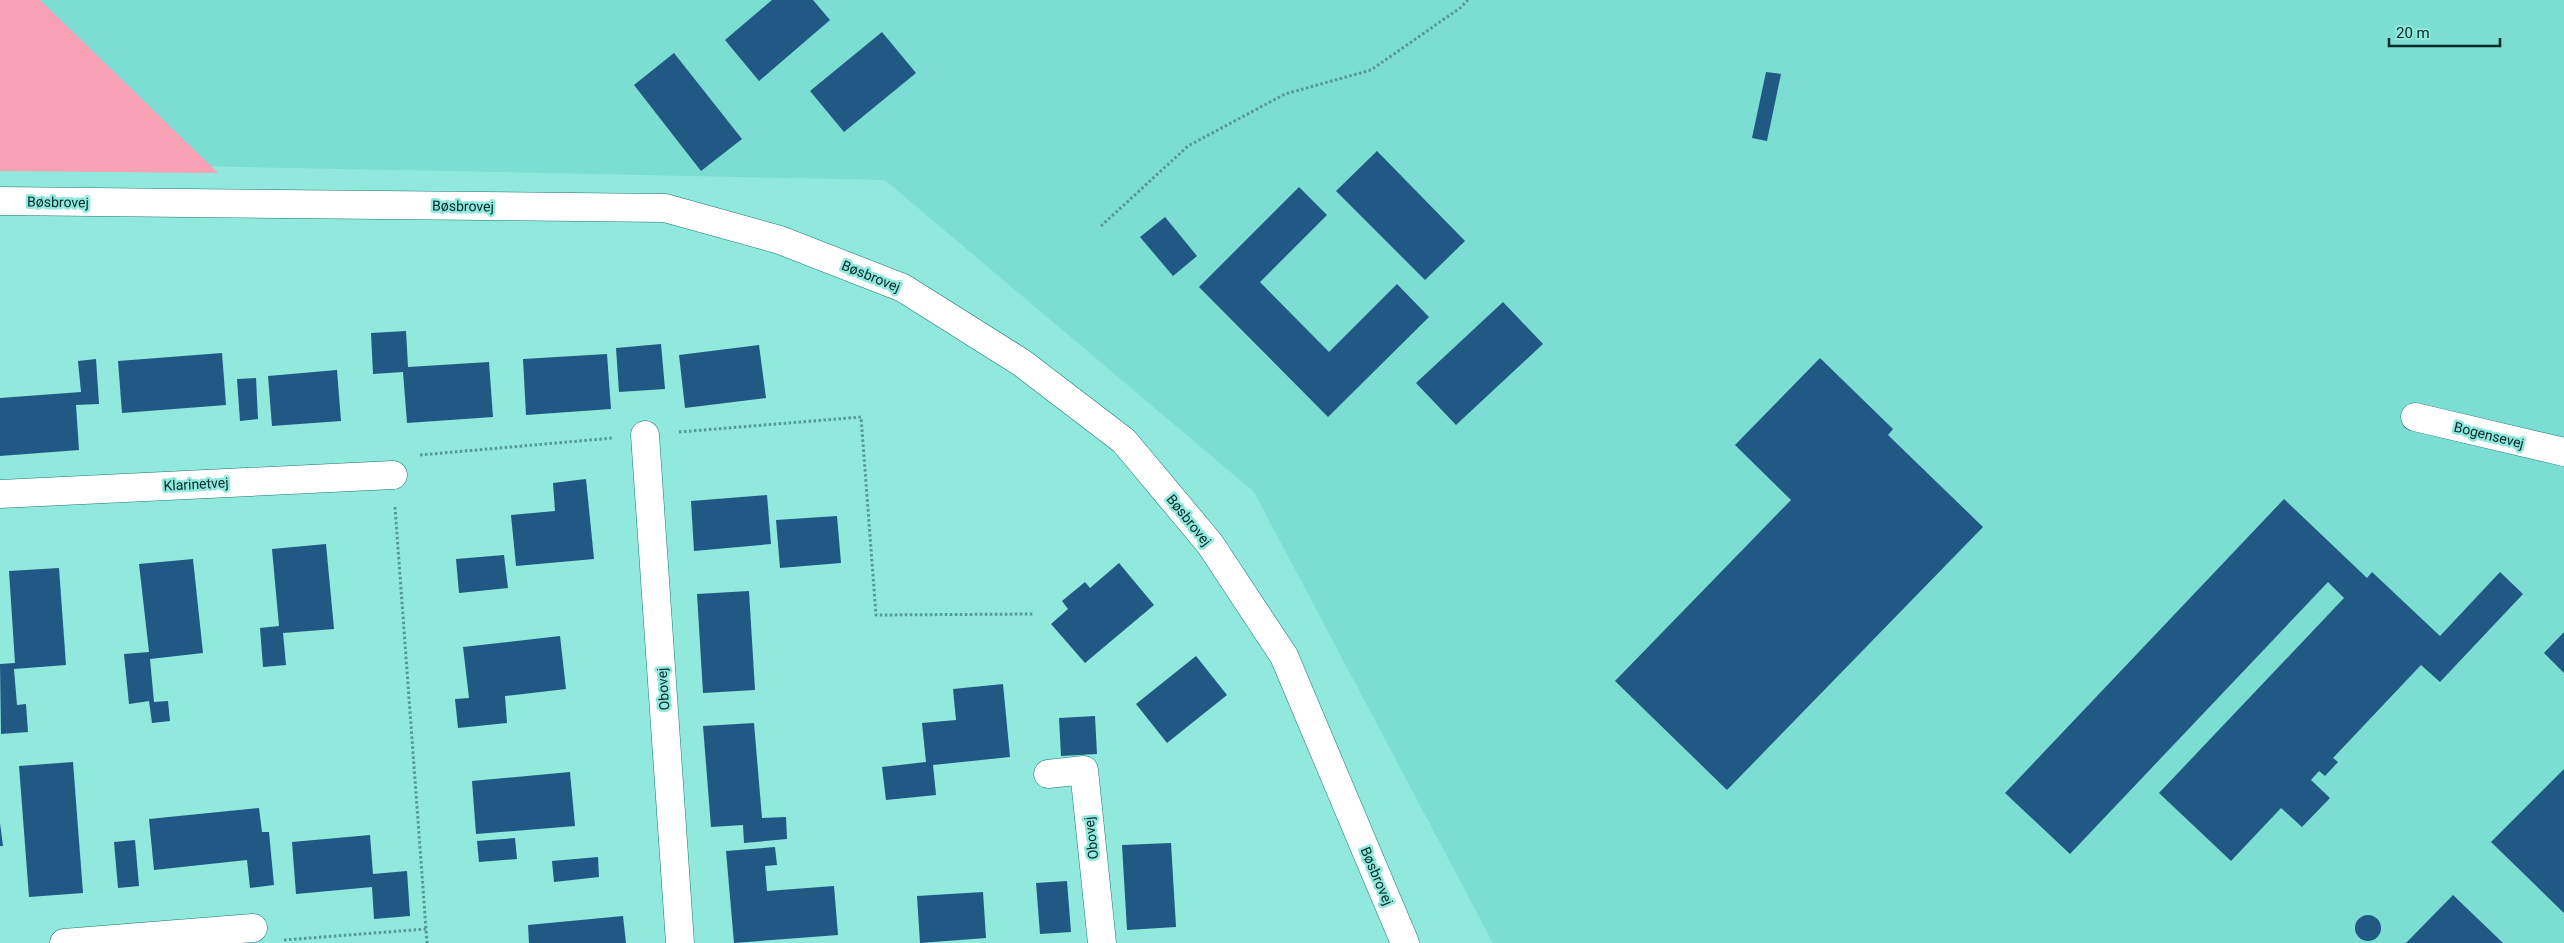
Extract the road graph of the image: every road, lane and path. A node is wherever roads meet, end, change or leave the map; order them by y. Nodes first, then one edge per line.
1 (1468, 0) edge
2 (0, 201) edge
3 (1101, 226) dead end
4 (2415, 417) dead end
5 (645, 435) junction
6 (2564, 452) edge
7 (393, 475) junction
8 (0, 494) edge
9 (1033, 614) dead end
10 (1048, 774) dead end
11 (253, 928) joint
12 (426, 929) junction
13 (64, 943) edge
14 (426, 943) edge
15 (680, 943) edge
16 (1102, 943) edge
17 (1405, 943) edge

1 - 3 path
2 - 17 street, Bøsbrovej
4 - 6 street, Bogensevej
5 - 7 path
5 - 9 path
5 - 15 street, Obovej
7 - 8 street, Klarinetvej
7 - 12 path
10 - 16 street, Obovej
11 - 12 path
11 - 13 street
12 - 14 path

